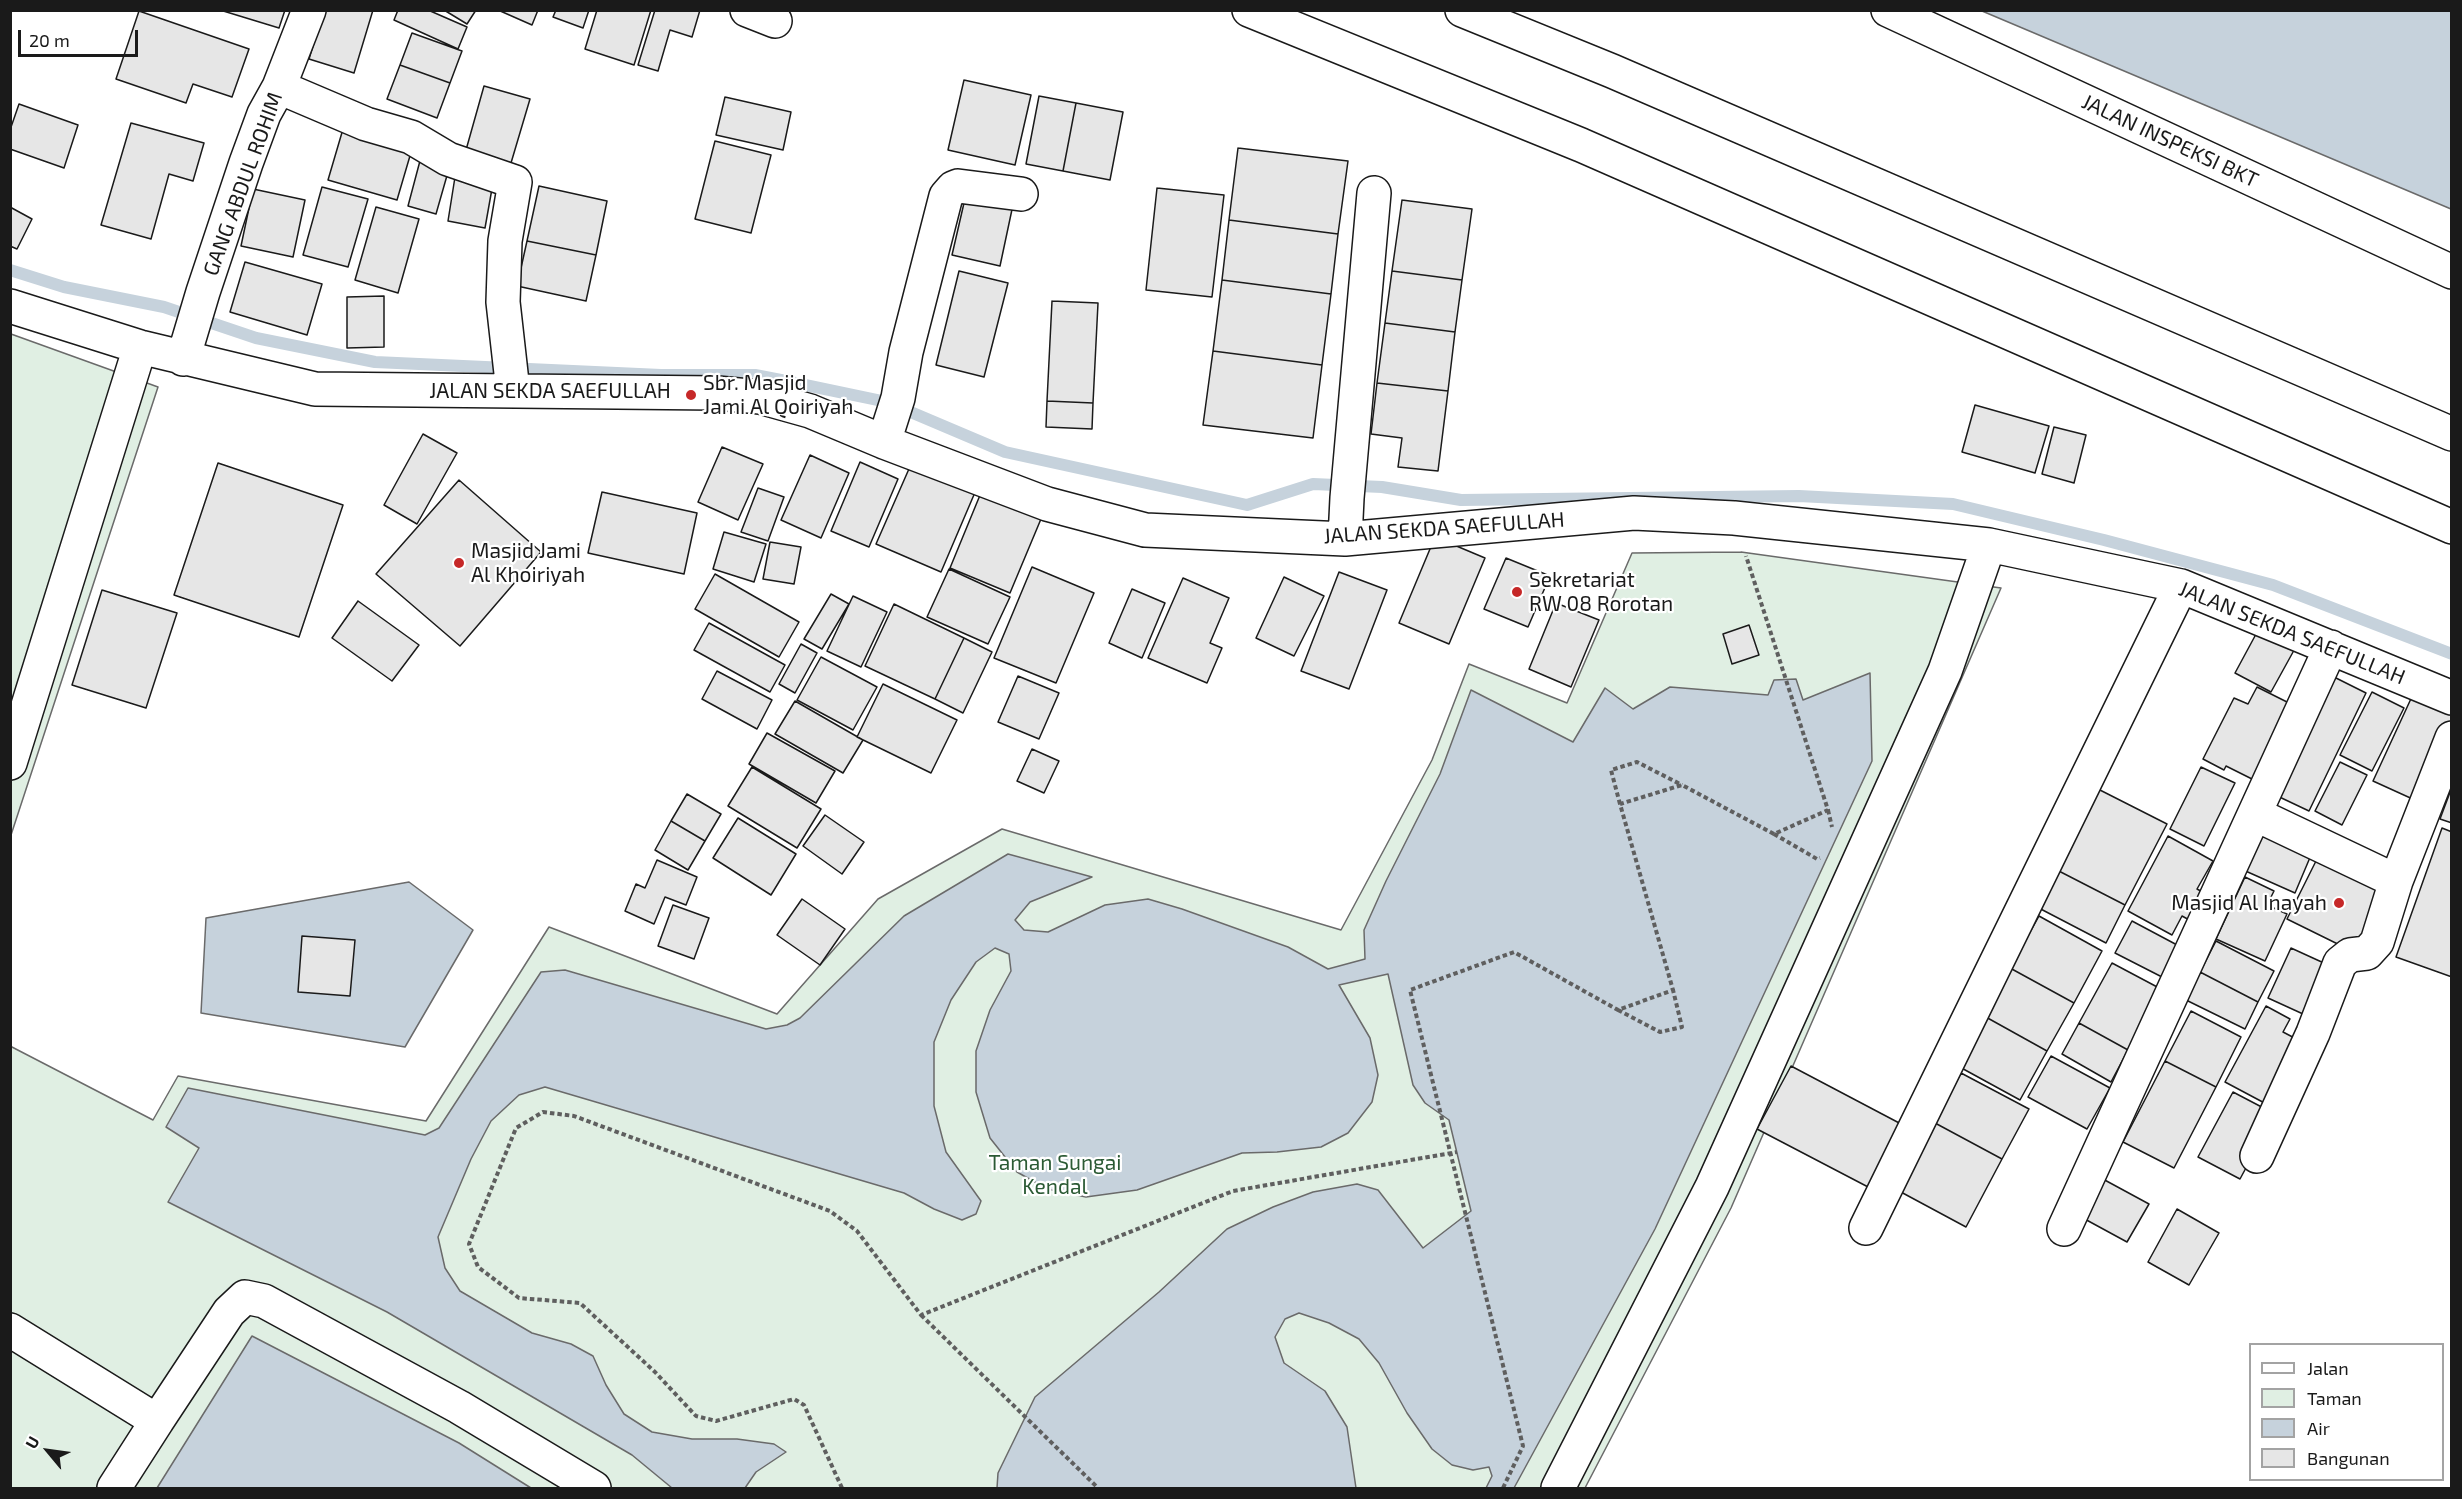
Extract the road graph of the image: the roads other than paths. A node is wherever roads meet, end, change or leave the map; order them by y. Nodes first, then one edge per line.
1 (309, 10) edge
2 (1249, 10) edge
3 (1462, 10) edge
4 (1887, 10) edge
5 (279, 87) junction
6 (1021, 194) dead end
7 (1374, 194) dead end
8 (2451, 272) edge
9 (10, 306) edge
10 (187, 345) junction
11 (140, 347) junction
12 (512, 376) junction
13 (891, 422) junction
14 (2451, 434) edge
15 (2451, 527) edge
16 (1345, 539) junction
17 (1989, 545) junction
18 (2181, 586) junction
19 (2331, 647) junction
20 (2451, 698) edge
21 (2451, 738) edge
22 (10, 763) edge
23 (2255, 814) junction
24 (2396, 881) junction
25 (2256, 1156) dead end
26 (1866, 1228) dead end
27 (2064, 1229) dead end
28 (10, 1330) edge
29 (157, 1421) junction
30 (114, 1488) edge
31 (594, 1488) edge
32 (1557, 1488) edge

1 - 5 street, GANG ABDUL ROHIM
2 - 15 street
3 - 14 street
4 - 8 street, JALAN INSPEKSI BKT
5 - 10 street, GANG ABDUL ROHIM
5 - 12 street
6 - 13 street
7 - 16 street
9 - 11 street, JALAN SEKDA SAEFULLAH
10 - 11 street, JALAN SEKDA SAEFULLAH
10 - 12 street, JALAN SEKDA SAEFULLAH
11 - 22 street
12 - 13 street, JALAN SEKDA SAEFULLAH
13 - 16 street, JALAN SEKDA SAEFULLAH
16 - 17 street, JALAN SEKDA SAEFULLAH
17 - 18 street, JALAN SEKDA SAEFULLAH
17 - 32 street
18 - 19 street, JALAN SEKDA SAEFULLAH
18 - 26 street
19 - 20 street, JALAN SEKDA SAEFULLAH
19 - 23 street
21 - 24 street
23 - 24 street
23 - 27 street
24 - 25 street
28 - 29 street
29 - 30 street
29 - 31 street

